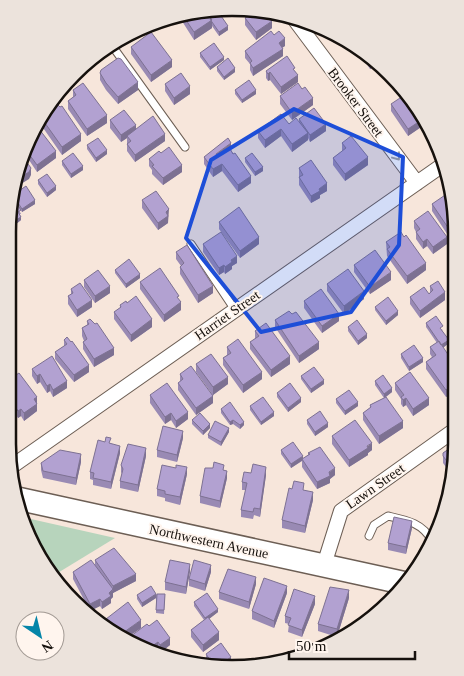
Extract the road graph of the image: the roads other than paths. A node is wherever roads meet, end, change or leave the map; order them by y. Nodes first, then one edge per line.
1 (301, 28) edge
2 (116, 51) edge
3 (185, 147) dead end
4 (438, 168) edge
5 (417, 183) junction
6 (191, 244) dead end
7 (235, 310) junction
8 (448, 435) edge
9 (17, 462) edge
10 (24, 500) edge
11 (428, 533) edge
12 (369, 536) dead end
13 (324, 565) junction
14 (398, 582) edge

1 -> 5 street, Brooker Street
2 - 3 lane
4 - 5 street, Harriet Street
5 - 7 street, Harriet Street
6 - 7 lane
7 - 9 street, Harriet Street
8 - 13 street, Lawn Street
10 - 13 main road, Northwestern Avenue
11 - 12 lane
13 - 14 main road, Northwestern Avenue

